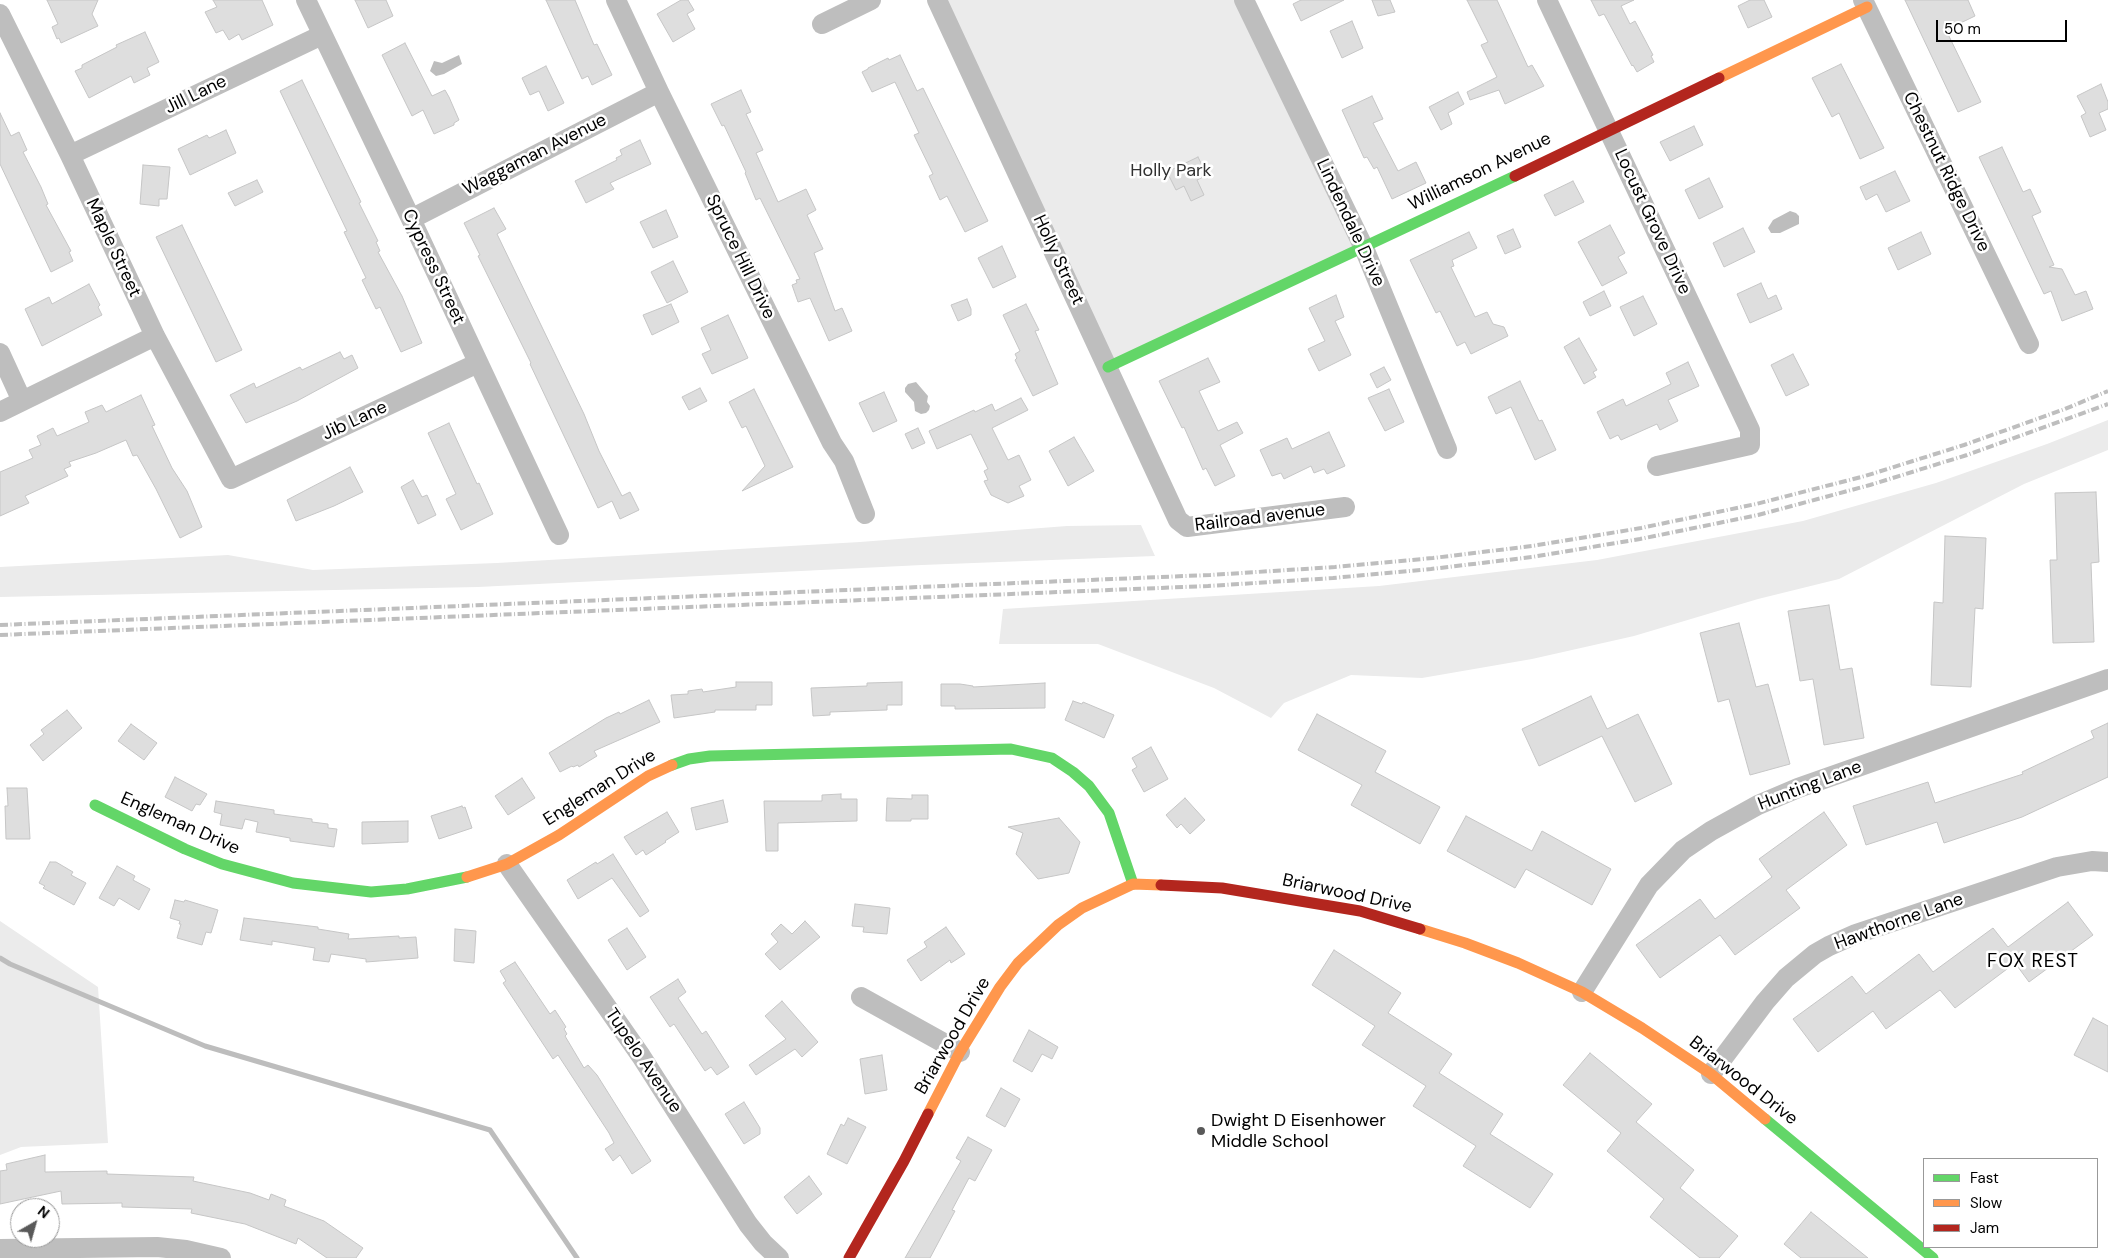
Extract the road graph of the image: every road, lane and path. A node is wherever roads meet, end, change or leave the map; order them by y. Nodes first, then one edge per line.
1 (306, 0) edge
2 (616, 0) edge
3 (870, 0) edge
4 (937, 0) edge
5 (1244, 0) edge
6 (1547, 0) edge
7 (1865, 3) edge
8 (0, 14) edge
9 (822, 24) dead end
10 (322, 34) junction
11 (659, 92) junction
12 (1608, 130) junction
13 (70, 155) junction
14 (411, 219) junction
15 (1364, 248) junction
16 (155, 336) junction
17 (2029, 344) dead end
18 (0, 353) edge
19 (478, 363) junction
20 (1108, 367) junction
21 (22, 401) junction
22 (0, 412) edge
23 (1447, 449) dead end
24 (1657, 466) dead end
25 (231, 479) joint
26 (1345, 507) dead end
27 (865, 514) dead end
28 (1178, 520) joint
29 (559, 535) dead end
30 (2108, 679) edge
31 (95, 805) dead end
32 (2108, 862) edge
33 (507, 864) junction
34 (1134, 884) junction
35 (1582, 992) junction
36 (861, 997) dead end
37 (960, 1052) junction
38 (1711, 1074) junction
39 (0, 1249) edge
40 (221, 1258) edge
41 (779, 1258) edge
42 (849, 1258) edge
43 (1933, 1258) edge

1 - 10 street, Cypress Street
2 - 11 street, Spruce Hill Drive
3 - 9 street
4 - 20 street, Holly Street
5 - 15 street, Lindendale Drive
6 - 12 street, Locust Grove Drive
7 - 12 street, Williamson Avenue
7 - 17 street, Chestnut Ridge Drive
8 - 13 street, Maple Street
10 - 13 street, Jill Lane
10 - 14 street, Cypress Street
11 - 14 street, Waggaman Avenue
11 - 27 street, Spruce Hill Drive
12 - 15 street, Williamson Avenue
12 - 24 street, Locust Grove Drive
13 - 16 street, Maple Street
14 - 19 street, Cypress Street
15 - 20 street, Williamson Avenue
15 - 23 street, Lindendale Drive
16 - 21 street
16 - 25 street, Maple Street
18 - 21 street
19 - 25 street, Jib Lane
19 - 29 street, Cypress Street
20 - 28 street, Holly Street
21 - 22 street
26 - 28 street, Railroad avenue
30 - 35 street, Hunting Lane
31 - 33 street, Engleman Drive
32 - 38 street, Hawthorne Lane
33 - 34 street, Engleman Drive
33 - 41 street, Tupelo Avenue
34 - 35 street, Briarwood Drive
34 - 37 street, Briarwood Drive
35 - 38 street, Briarwood Drive
36 - 37 street
37 - 42 street, Briarwood Drive
38 - 43 street, Briarwood Drive
39 - 40 street

